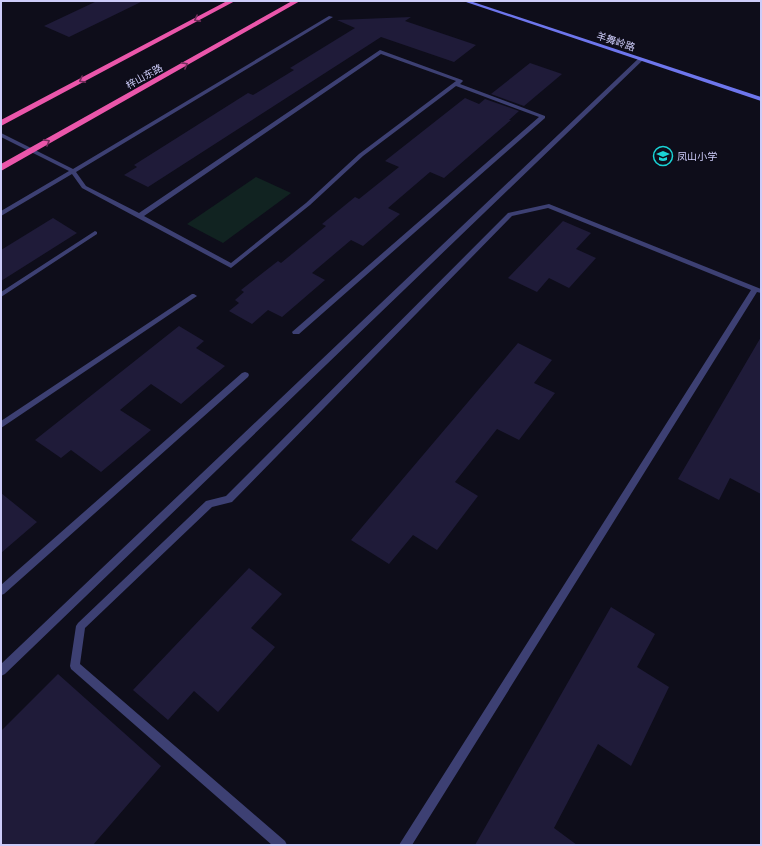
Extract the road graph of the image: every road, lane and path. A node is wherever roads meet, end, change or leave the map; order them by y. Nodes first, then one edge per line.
1 (232, 1) edge
2 (297, 1) edge
3 (465, 1) edge
4 (332, 17) dead end
5 (641, 59) junction
6 (455, 84) junction
7 (761, 99) edge
8 (1, 123) edge
9 (1, 135) edge
10 (32, 151) junction
11 (1, 168) edge
12 (73, 172) junction
13 (1, 214) edge
14 (140, 216) junction
15 (95, 233) dead end
16 (758, 290) edge
17 (1, 295) edge
18 (194, 296) dead end
19 (296, 332) dead end
20 (245, 375) dead end
21 (1, 425) edge
22 (1, 591) edge
23 (1, 671) edge
24 (281, 845) edge
25 (405, 845) edge

1 -> 8 highway
10 -> 2 highway, 梓山东路
3 - 5 street, 羊舞岭路
4 - 12 street
5 - 7 street, 羊舞岭路
5 - 23 street
6 - 14 street
6 - 14 street
6 - 19 street
9 - 10 street
10 - 11 highway, 梓山东路
10 - 12 street
12 - 13 street
12 - 14 street
15 - 17 street
16 - 24 street
16 - 25 street
18 - 21 street
20 - 22 street

